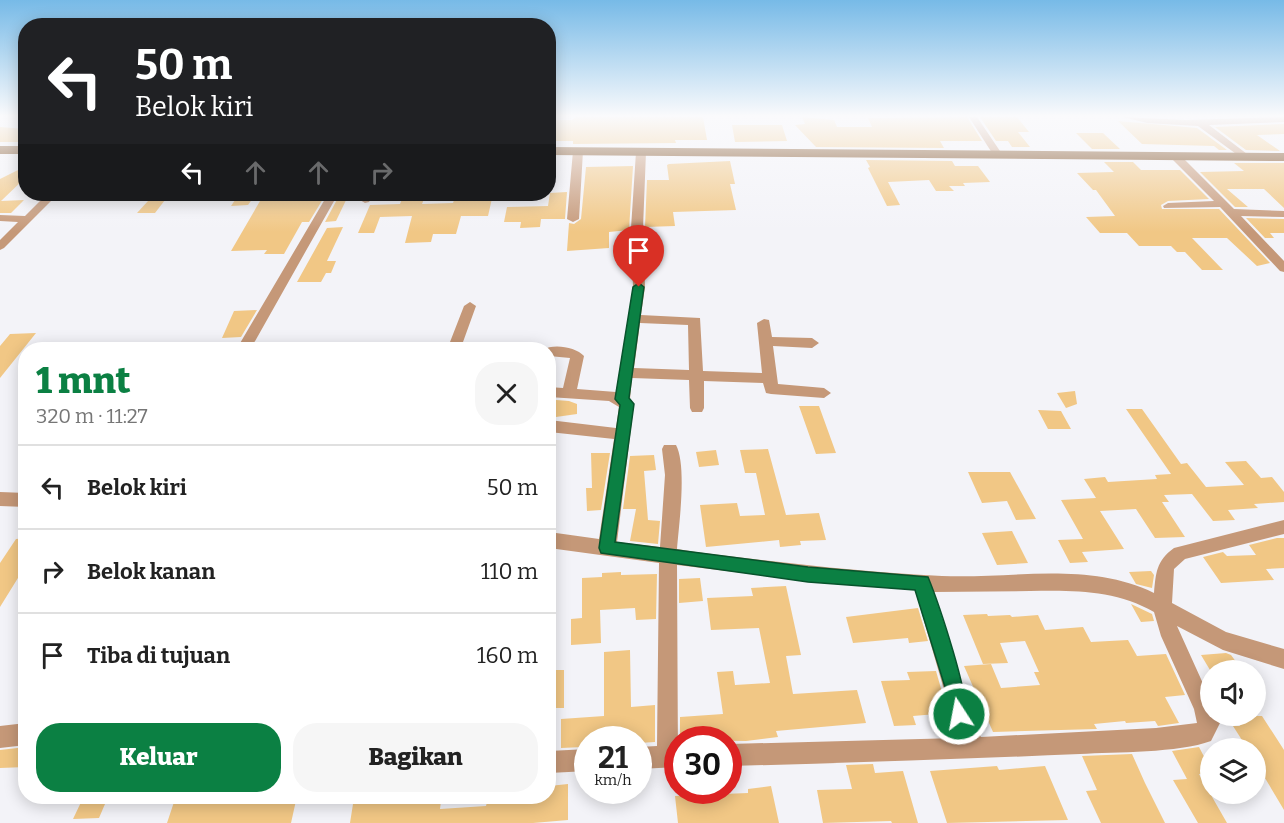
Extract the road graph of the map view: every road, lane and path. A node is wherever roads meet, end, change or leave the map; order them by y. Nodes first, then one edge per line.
1 (578, 155) edge
2 (641, 155) edge
3 (1122, 155) edge
4 (1175, 156) junction
5 (1243, 156) joint
6 (1284, 157) edge
7 (46, 201) edge
8 (329, 201) edge
9 (1168, 206) dead end
10 (1228, 208) junction
11 (1284, 214) edge
12 (0, 218) edge
13 (28, 219) junction
14 (573, 219) dead end
15 (0, 246) edge
16 (1284, 268) edge
17 (470, 306) dead end
18 (635, 319) junction
19 (765, 323) dead end
20 (766, 341) junction
21 (248, 342) edge
22 (456, 342) edge
23 (812, 343) dead end
24 (556, 352) edge
25 (624, 372) junction
26 (696, 375) junction
27 (770, 378) junction
28 (556, 393) edge
29 (824, 393) dead end
30 (569, 394) junction
31 (619, 398) junction
32 (697, 408) dead end
33 (556, 427) edge
34 (622, 434) junction
35 (670, 449) dead end
36 (0, 499) edge
37 (18, 500) edge
38 (1284, 527) edge
39 (556, 541) edge
40 (607, 548) junction
41 (668, 557) junction
42 (922, 583) junction
43 (1162, 605) junction
44 (1284, 659) edge
45 (672, 726) edge
46 (18, 735) edge
47 (0, 736) edge
48 (975, 748) junction
49 (742, 755) edge
50 (574, 761) edge
51 (556, 762) edge

1 - 14 street
2 - 18 street
3 - 4 highway
4 - 5 highway
4 - 10 street
5 - 6 highway
7 - 13 street
8 - 21 street
9 - 10 street
10 - 11 street
10 - 16 street
12 - 13 street
13 - 15 street
17 - 22 street
18 - 25 street
18 - 26 street
19 - 20 street
20 - 23 street
20 - 27 street
24 - 30 street
25 - 26 street
25 - 31 street
26 - 27 street
26 - 32 street
27 - 29 street
28 - 30 street
30 - 31 street
31 - 34 street
33 - 34 street
34 - 40 street
35 - 41 street
36 - 37 street
38 - 43 street
39 - 40 street
40 - 41 street
41 - 42 street
41 - 45 street
42 - 43 street
42 - 48 street
43 - 44 street
43 - 48 street
46 - 47 street
48 - 49 street
50 - 51 street

